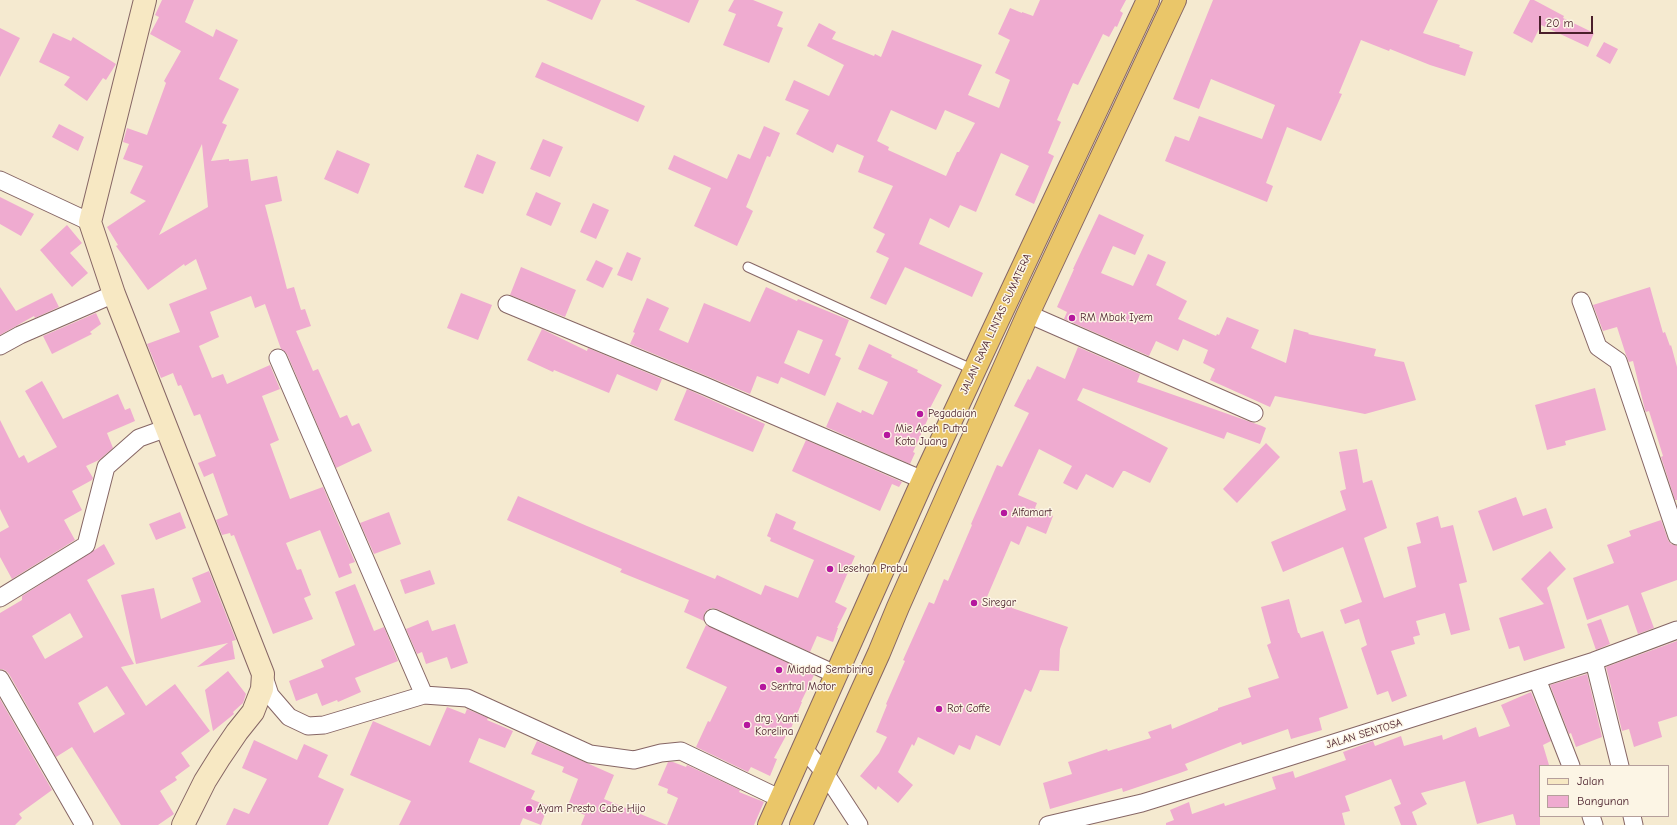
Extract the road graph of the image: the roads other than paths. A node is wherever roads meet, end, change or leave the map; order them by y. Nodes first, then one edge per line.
1 (145, 0) edge
2 (1148, 0) edge
3 (1175, 0) edge
4 (0, 180) edge
5 (90, 222) junction
6 (748, 267) dead end
7 (114, 294) junction
8 (1581, 301) dead end
9 (507, 304) dead end
10 (1028, 314) junction
11 (0, 346) edge
12 (278, 358) dead end
13 (974, 370) junction
14 (1254, 413) dead end
15 (167, 428) junction
16 (923, 480) junction
17 (1677, 536) edge
18 (0, 598) edge
19 (713, 618) dead end
20 (1677, 630) edge
21 (1594, 661) junction
22 (263, 674) junction
23 (837, 675) junction
24 (0, 679) edge
25 (1537, 679) junction
26 (424, 695) junction
27 (803, 748) junction
28 (1571, 765) edge
29 (1620, 765) edge
30 (825, 773) junction
31 (781, 798) junction
32 (84, 825) edge
33 (183, 825) edge
34 (769, 825) edge
35 (801, 825) edge
36 (859, 825) edge
37 (1048, 825) edge

1 - 5 street
2 - 13 highway, JALAN RAYA LINTAS SUMATERA
3 - 10 highway
4 - 5 street
5 - 7 street
6 - 13 lane
7 - 11 street
7 - 15 street
8 - 17 street
9 - 16 street
10 - 14 street
10 - 30 highway
12 - 26 street
13 - 16 highway, JALAN RAYA LINTAS SUMATERA
15 - 18 street
15 - 22 street
16 - 23 highway, JALAN RAYA LINTAS SUMATERA
19 - 23 street
20 - 21 street, JALAN SENTOSA
21 - 25 street, JALAN SENTOSA
21 - 29 street
22 - 26 street
22 - 33 street
23 - 27 highway, JALAN RAYA LINTAS SUMATERA
24 - 32 street
25 - 28 street
25 - 37 street, JALAN SENTOSA
26 - 31 street
27 - 30 street
27 - 31 highway, JALAN RAYA LINTAS SUMATERA
30 - 35 highway
30 - 36 street
31 - 34 highway, JALAN RAYA LINTAS SUMATERA

